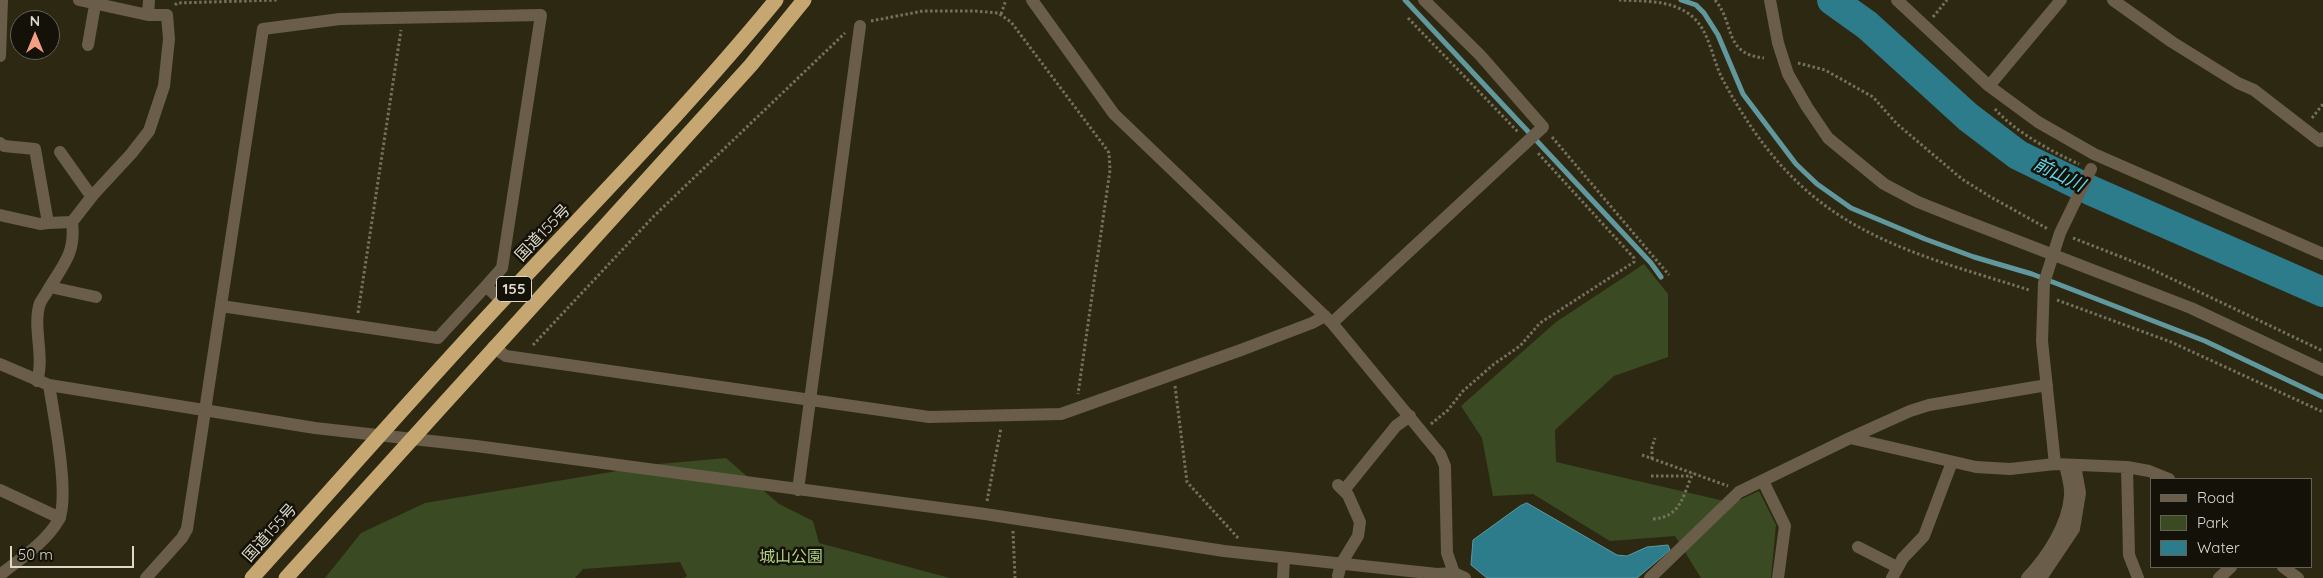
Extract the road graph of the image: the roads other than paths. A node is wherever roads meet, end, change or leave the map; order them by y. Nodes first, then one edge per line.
1 (2, 0) edge
2 (79, 0) edge
3 (776, 0) edge
4 (804, 0) edge
5 (1032, 0) edge
6 (1424, 0) edge
7 (1897, 0) edge
8 (2061, 0) edge
9 (2114, 0) edge
10 (149, 1) edge
11 (96, 5) junction
12 (1770, 6) edge
13 (148, 15) junction
14 (860, 26) road end
15 (88, 45) dead end
16 (0, 56) edge
17 (1989, 86) junction
18 (2323, 138) edge
19 (0, 143) edge
20 (60, 152) dead end
21 (2091, 169) dead end
22 (92, 195) junction
23 (0, 216) edge
24 (72, 222) junction
25 (48, 223) junction
26 (2052, 254) junction
27 (2323, 254) edge
28 (486, 286) junction
29 (50, 287) junction
30 (96, 297) dead end
31 (502, 301) junction
32 (221, 306) junction
33 (1329, 319) junction
34 (493, 347) junction
35 (0, 364) edge
36 (2323, 370) edge
37 (43, 383) junction
38 (2047, 385) junction
39 (809, 400) junction
40 (204, 410) junction
41 (1410, 416) junction
42 (381, 436) junction
43 (1850, 438) junction
44 (413, 439) junction
45 (1952, 462) junction
46 (2065, 465) junction
47 (2127, 468) junction
48 (2166, 478) edge
49 (1763, 481) junction
50 (0, 490) edge
51 (798, 490) junction
52 (60, 518) junction
53 (1858, 547) dead end
54 (1284, 558) junction
55 (2230, 568) edge
56 (2284, 568) edge
57 (1339, 570) junction
58 (1894, 572) edge
59 (0, 575) edge
60 (1460, 575) edge
61 (146, 578) edge
62 (252, 578) edge
63 (286, 578) edge
64 (1283, 578) edge
65 (1650, 578) edge
66 (1778, 578) edge
67 (2027, 578) edge
68 (2040, 578) edge
69 (2138, 578) edge
70 (2219, 578) edge
71 (2298, 578) edge

1 - 16 street
2 - 11 street
3 - 31 highway, 国道155号 / 155
4 - 34 highway, 155
5 - 33 street
6 - 33 street
7 - 17 street
8 - 17 street
9 - 18 street
10 - 13 street
11 - 13 street
11 - 15 street
12 - 26 street
13 - 22 street
14 - 39 street
17 - 27 street
19 - 25 street
20 - 22 street
21 - 26 street
22 - 24 street
23 - 25 street
24 - 25 street
24 - 29 street
26 - 36 street
26 - 38 street
28 - 31 street
28 - 32 street
28 - 32 street
29 - 30 street
29 - 37 street
31 - 42 highway, 国道155号 / 155
32 - 40 street
33 - 39 street
33 - 41 street
34 - 39 street
34 - 44 highway, 155
35 - 37 street
37 - 40 street
37 - 52 street
38 - 43 street
38 - 46 street
39 - 51 street
40 - 42 street
40 - 61 street
41 - 57 street
41 - 60 street
42 - 44 street
42 - 62 highway, 国道155号 / 155
43 - 45 street
43 - 49 street
44 - 51 street
44 - 63 highway, 155
45 - 46 street
45 - 58 street
46 - 47 street
46 - 67 street
46 - 68 street
47 - 48 street
47 - 69 street
49 - 65 street
49 - 66 street
50 - 52 street
51 - 54 street
52 - 59 street
53 - 58 street
54 - 57 street
54 - 64 street
55 - 70 street
56 - 71 street
57 - 60 street

